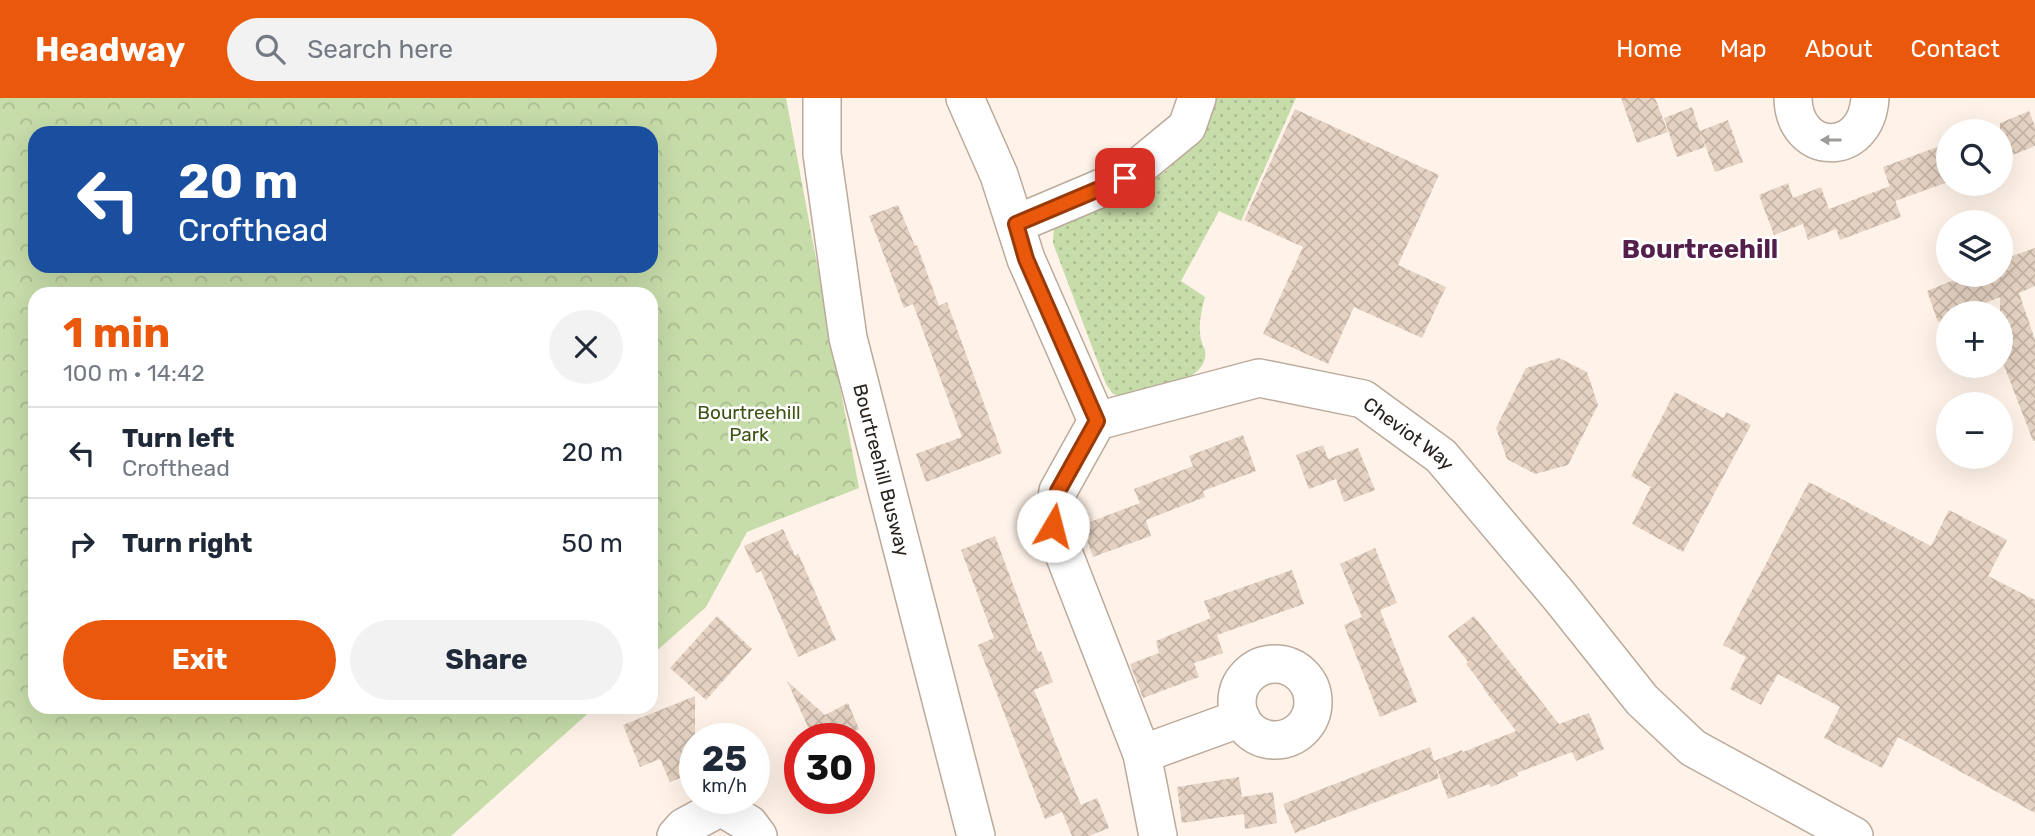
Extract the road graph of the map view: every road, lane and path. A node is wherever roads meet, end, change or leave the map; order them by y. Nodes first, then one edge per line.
1 (822, 98) edge
2 (965, 98) edge
3 (1197, 98) edge
4 (1793, 98) edge
5 (1870, 98) edge
6 (1016, 224) junction
7 (1097, 421) junction
8 (1241, 718) dead end
9 (1142, 754) junction
10 (738, 816) edge
11 (676, 836) edge
12 (976, 836) edge
13 (1158, 836) edge
14 (1854, 836) edge

1 - 12 street, Bourtreehill Busway
2 - 6 street
3 - 6 street
5 -> 4 street
6 - 7 street
7 - 9 street
7 - 14 street, Cheviot Way
8 - 9 street
9 - 13 street
10 - 11 street

